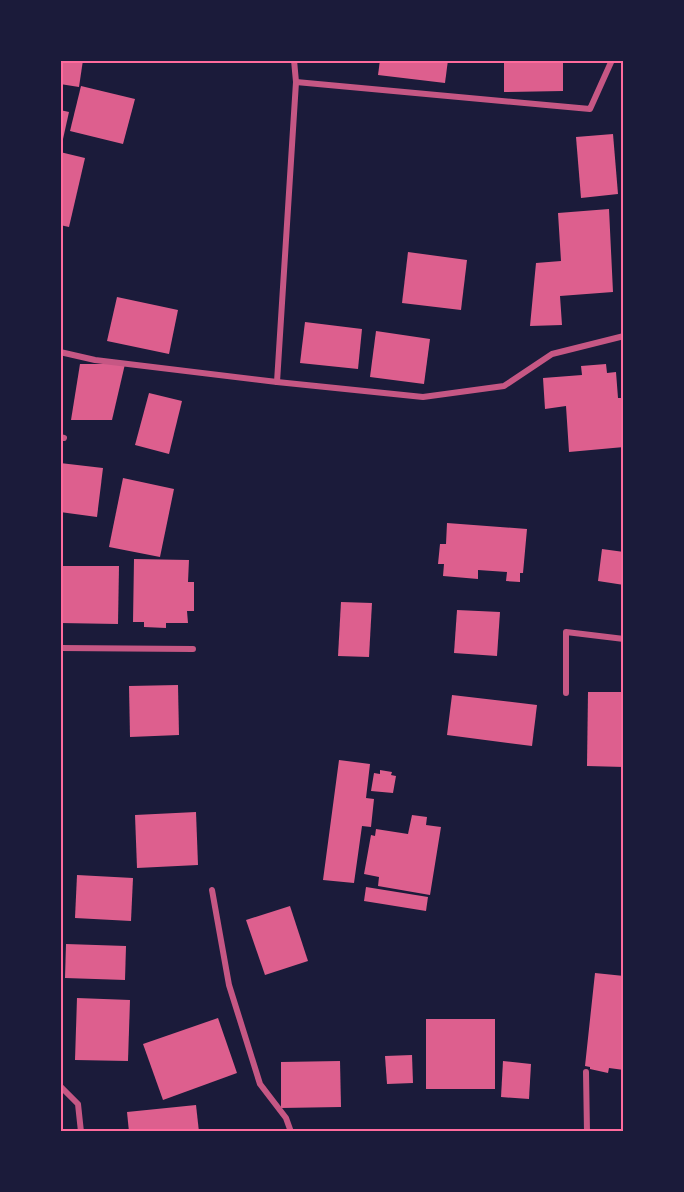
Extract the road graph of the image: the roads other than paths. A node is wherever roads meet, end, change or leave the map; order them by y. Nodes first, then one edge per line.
1 (294, 60) edge
2 (612, 60) edge
3 (296, 82) junction
4 (624, 336) edge
5 (60, 352) edge
6 (277, 382) junction
7 (624, 639) edge
8 (60, 648) edge
9 (193, 649) dead end
10 (566, 693) dead end
11 (212, 890) dead end
12 (586, 1071) dead end
13 (60, 1086) edge
14 (81, 1132) edge
15 (291, 1132) edge
16 (587, 1132) edge

1 - 3 street
2 - 3 street
3 - 6 street
4 - 6 street
5 - 6 street
7 - 10 street
8 - 9 street
11 - 15 street
12 - 16 street
13 - 14 street

